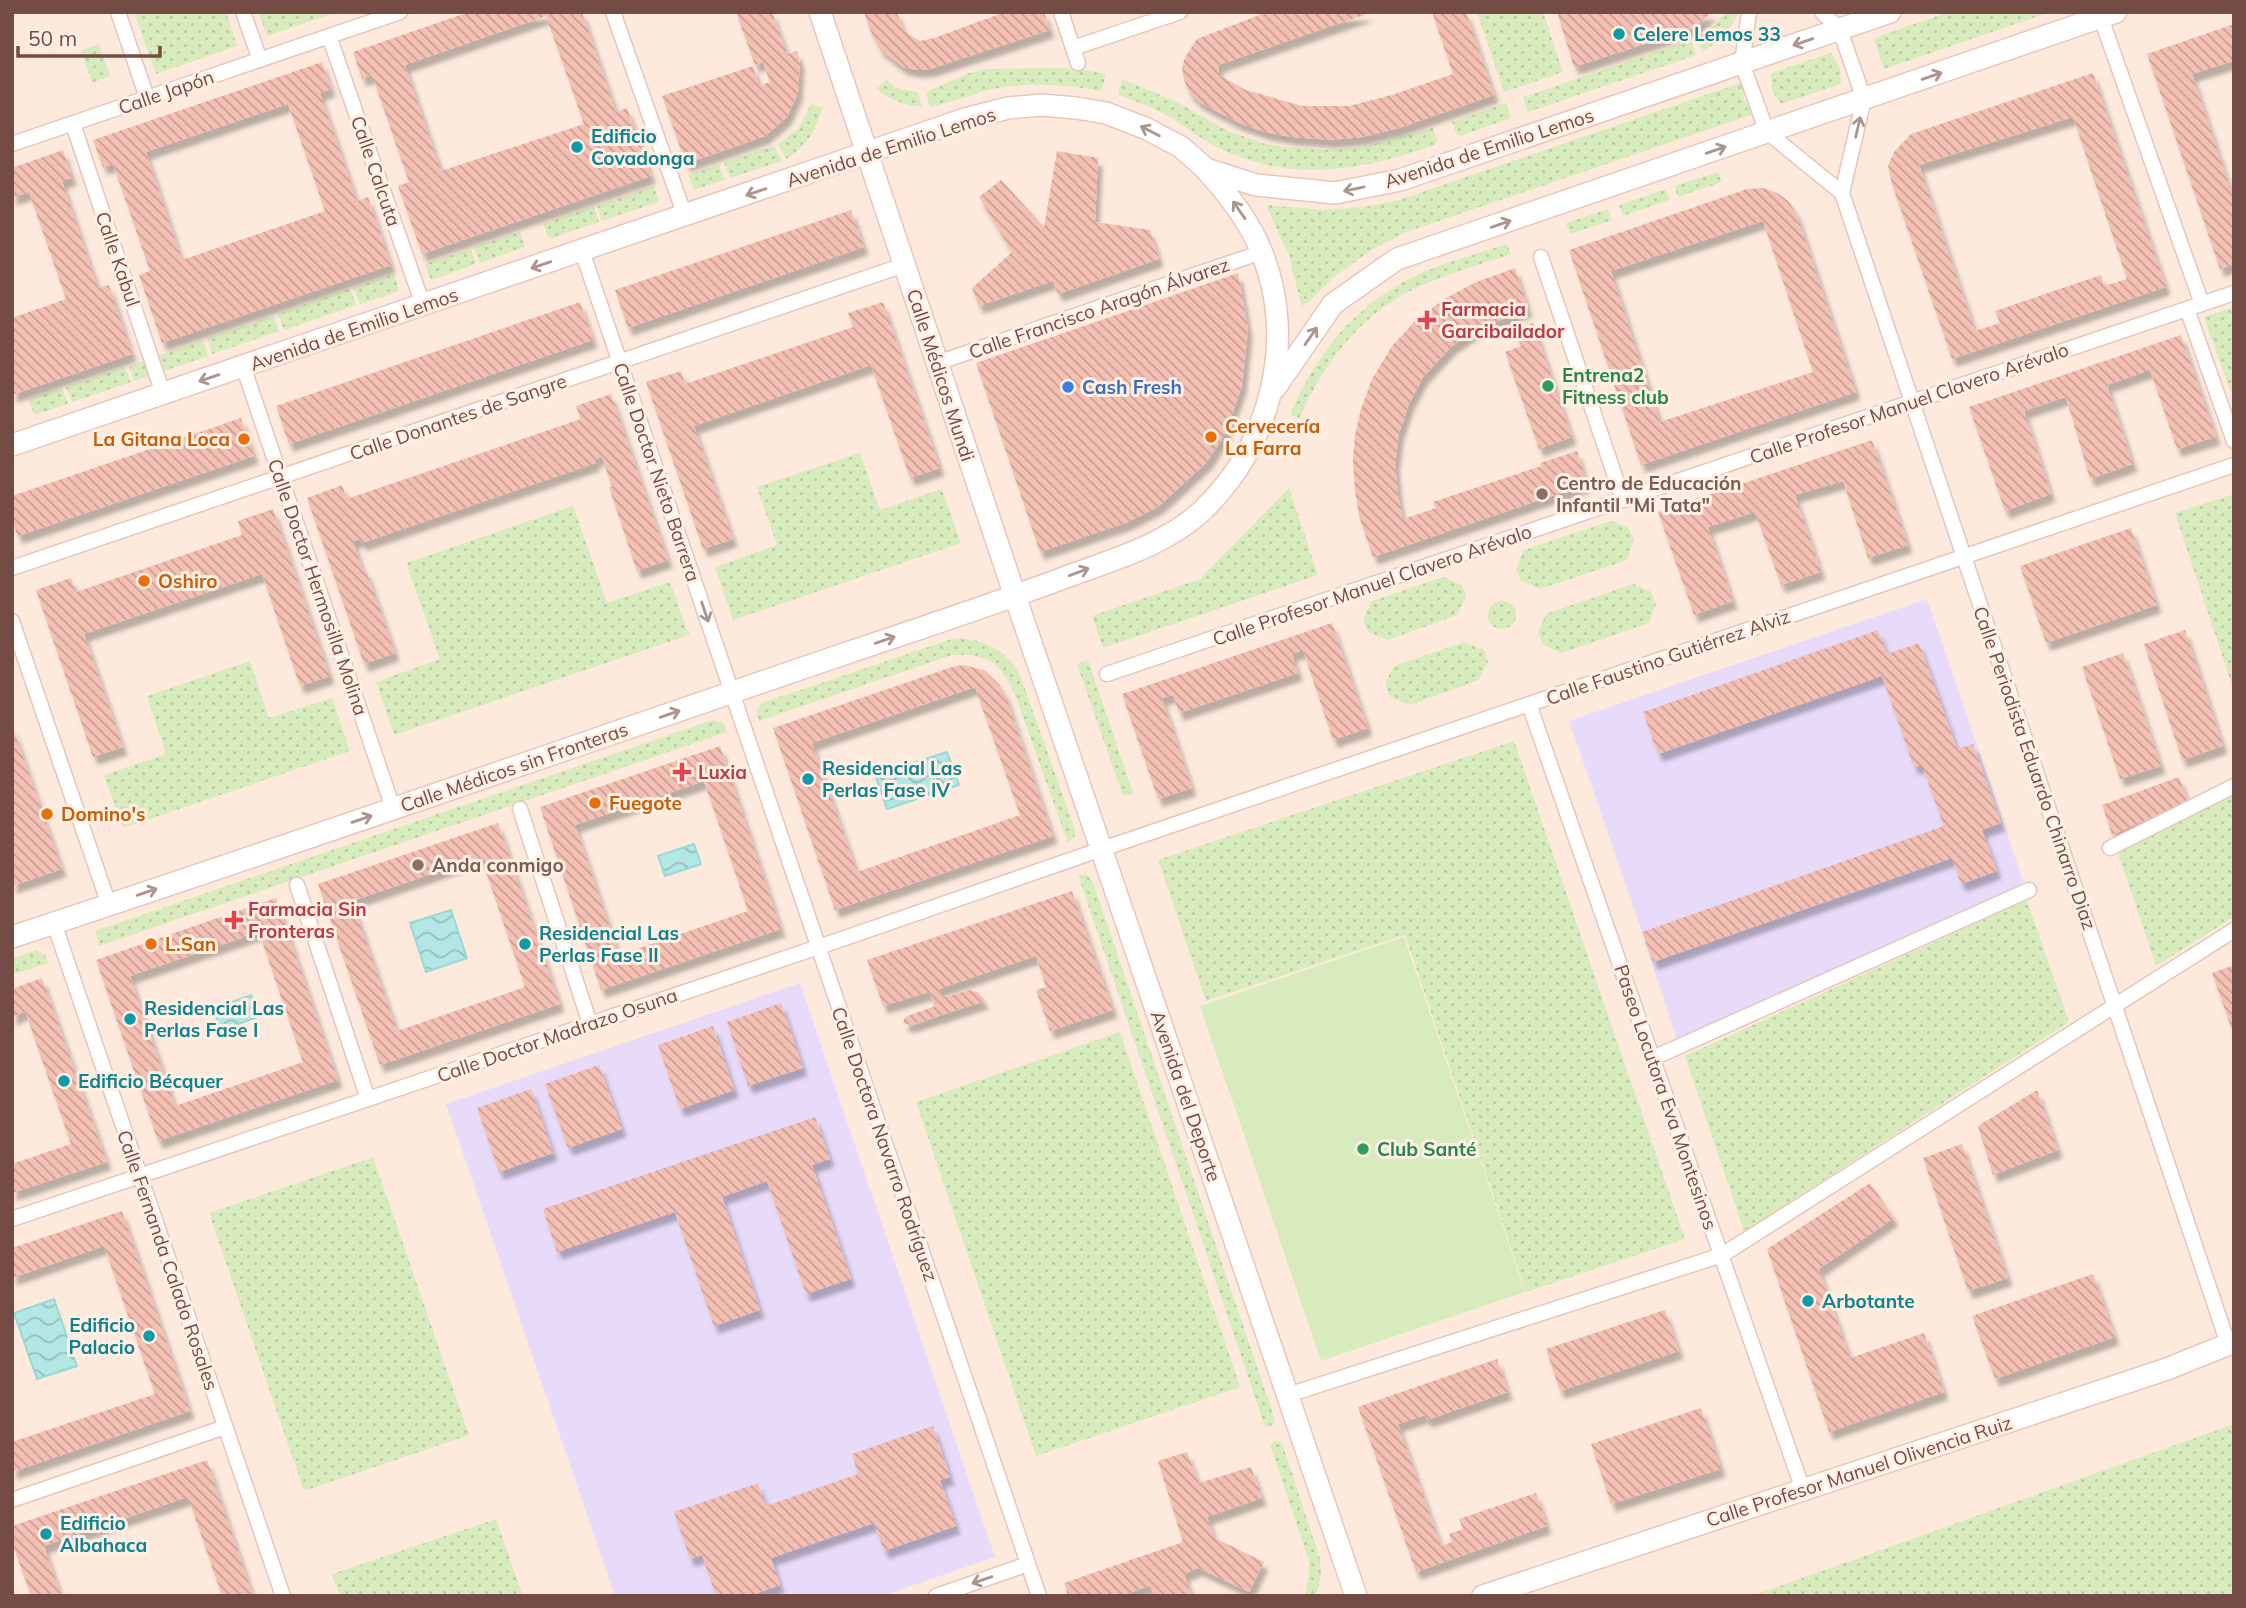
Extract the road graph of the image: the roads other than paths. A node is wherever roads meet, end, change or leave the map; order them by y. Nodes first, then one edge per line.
1 (118, 12) edge
2 (243, 12) edge
3 (400, 12) edge
4 (613, 12) edge
5 (820, 12) edge
6 (1061, 12) edge
7 (1180, 12) edge
8 (1749, 12) edge
9 (1822, 12) edge
10 (1890, 12) edge
11 (2109, 15) edge
12 (1840, 30) junction
13 (329, 36) junction
14 (1073, 48) junction
15 (260, 60) junction
16 (1078, 63) dead end
17 (1742, 63) junction
18 (147, 98) junction
19 (1864, 99) junction
20 (73, 124) junction
21 (1767, 132) junction
22 (12, 144) edge
23 (867, 154) junction
24 (1206, 169) junction
25 (1842, 193) junction
26 (685, 216) junction
27 (582, 251) junction
28 (1262, 252) junction
29 (1541, 257) dead end
30 (904, 265) junction
31 (2234, 293) edge
32 (2202, 304) junction
33 (423, 306) junction
34 (2187, 309) junction
35 (620, 362) junction
36 (937, 363) junction
37 (243, 366) junction
38 (1272, 393) junction
39 (163, 394) junction
40 (1912, 402) junction
41 (2234, 441) edge
42 (12, 445) edge
43 (2234, 465) edge
44 (281, 477) junction
45 (1623, 500) junction
46 (1964, 557) junction
47 (12, 568) edge
48 (1015, 596) junction
49 (12, 621) edge
50 (1107, 674) dead end
51 (732, 692) junction
52 (1529, 704) junction
53 (2234, 786) edge
54 (393, 808) junction
55 (520, 809) dead end
56 (2110, 848) dead end
57 (1102, 849) junction
58 (298, 885) dead end
59 (2029, 890) dead end
60 (109, 905) junction
61 (54, 923) junction
62 (2234, 930) edge
63 (12, 937) edge
64 (818, 947) junction
65 (2114, 1006) junction
66 (590, 1024) junction
67 (1653, 1058) junction
68 (368, 1099) junction
69 (139, 1176) junction
70 (12, 1219) edge
71 (1722, 1255) junction
72 (2231, 1343) edge
73 (1288, 1395) junction
74 (225, 1427) junction
75 (1803, 1490) junction
76 (12, 1500) edge
77 (1028, 1564) junction
78 (283, 1596) edge
79 (936, 1596) edge
80 (1038, 1596) edge
81 (1356, 1596) edge
82 (1483, 1596) edge

1 - 18 street
2 - 15 street
3 - 13 street, Calle Japón
4 - 26 street
5 - 23 street, Calle Médicos Mundi
6 - 14 street
7 - 14 street
8 - 17 street
9 - 12 street
10 - 12 street, Avenida de Emilio Lemos
19 -> 11 street
11 - 32 street
12 -> 17 street, Avenida de Emilio Lemos
12 - 19 street
13 - 15 street, Calle Japón
13 - 33 street, Calle Calcuta
14 - 16 street
15 - 18 street, Calle Japón
17 - 21 street
17 -> 24 street, Avenida de Emilio Lemos
18 - 20 street, Calle Japón
19 - 21 street
25 -> 19 street
20 - 22 street, Calle Japón
20 - 39 street, Calle Kabul
21 - 25 street
38 -> 21 street
24 -> 23 street, Avenida de Emilio Lemos
23 -> 26 street, Avenida de Emilio Lemos
23 - 30 street, Calle Médicos Mundi
28 -> 24 street
25 - 40 street, Calle Periodista Eduardo Chinarro Diaz
26 - 27 street, Avenida de Emilio Lemos
27 -> 33 street, Avenida de Emilio Lemos
27 - 35 street, Calle Doctor Nieto Barrera
28 - 36 street, Calle Francisco Aragón Álvarez
28 - 38 street
29 - 45 street
30 - 35 street, Calle Donantes de Sangre
30 - 36 street, Calle Médicos Mundi
31 - 32 street, Calle Profesor Manuel Clavero Arévalo
32 - 34 street, Calle Profesor Manuel Clavero Arévalo
33 - 37 street, Avenida de Emilio Lemos
34 - 40 street, Calle Profesor Manuel Clavero Arévalo
34 - 41 street
35 - 44 street, Calle Donantes de Sangre
35 -> 51 street, Calle Doctor Nieto Barrera
36 - 48 street, Calle Médicos Mundi
37 -> 39 street, Avenida de Emilio Lemos
37 - 44 street, Calle Doctor Hermosilla Molina
48 -> 38 street, Calle Médicos sin Fronteras
39 - 42 street, Avenida de Emilio Lemos
40 - 45 street, Calle Profesor Manuel Clavero Arévalo
40 - 46 street, Calle Periodista Eduardo Chinarro Diaz
43 - 46 street, Calle Faustino Gutiérrez Alviz
44 - 47 street, Calle Donantes de Sangre
44 - 54 street, Calle Doctor Hermosilla Molina
45 - 50 street, Calle Profesor Manuel Clavero Arévalo
46 - 52 street, Calle Faustino Gutiérrez Alviz
46 - 65 street, Calle Periodista Eduardo Chinarro Diaz
51 -> 48 street, Calle Médicos sin Fronteras
48 - 57 street, Avenida del Deporte
49 - 60 street
54 -> 51 street, Calle Médicos sin Fronteras
51 - 64 street, Calle Doctora Navarro Rodríguez
52 - 57 street, Calle Faustino Gutiérrez Alviz
52 - 67 street, Paseo Locutora Eva Montesinos
53 - 56 street
60 -> 54 street, Calle Médicos sin Fronteras
55 - 66 street
57 - 64 street, Calle Doctor Madrazo Osuna
57 - 73 street, Avenida del Deporte
58 - 68 street
59 - 67 street
60 - 61 street, Calle Médicos sin Fronteras
61 - 63 street, Calle Médicos sin Fronteras
61 - 69 street, Calle Fernanda Calado Rosales
62 - 65 street
64 - 66 street, Calle Doctor Madrazo Osuna
64 - 77 street, Calle Doctora Navarro Rodríguez
65 - 71 street
65 - 72 street, Calle Periodista Eduardo Chinarro Diaz
66 - 68 street, Calle Doctor Madrazo Osuna
67 - 71 street, Paseo Locutora Eva Montesinos
68 - 69 street, Calle Doctor Madrazo Osuna
69 - 70 street, Calle Doctor Madrazo Osuna
69 - 74 street, Calle Fernanda Calado Rosales
71 - 73 street
71 - 75 street, Paseo Locutora Eva Montesinos
72 - 75 street, Calle Profesor Manuel Olivencia Ruiz
73 - 81 street, Avenida del Deporte
74 - 76 street
74 - 78 street, Calle Fernanda Calado Rosales
75 - 82 street, Calle Profesor Manuel Olivencia Ruiz
77 -> 79 street
77 - 80 street, Calle Doctora Navarro Rodríguez

